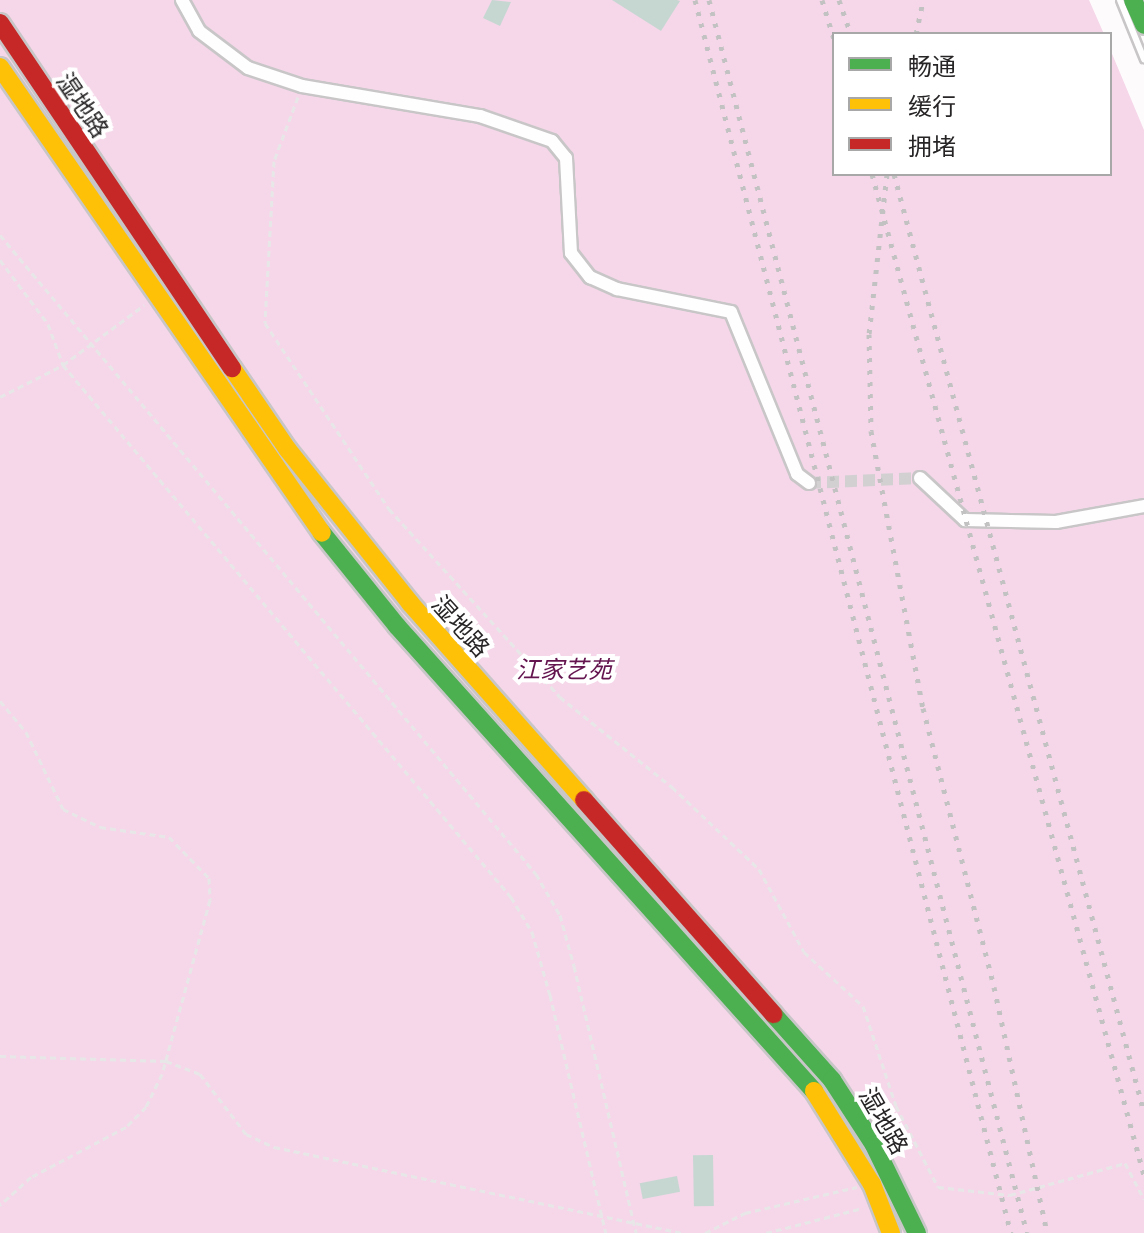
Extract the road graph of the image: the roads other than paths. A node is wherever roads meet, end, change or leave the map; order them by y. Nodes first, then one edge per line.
1 (182, 0) edge
2 (1120, 0) edge
3 (1133, 0) edge
4 (0, 23) edge
5 (1144, 25) edge
6 (1144, 59) edge
7 (0, 67) edge
8 (920, 478) dead end
9 (809, 483) dead end
10 (1144, 506) edge
11 (891, 1233) edge
12 (917, 1233) edge

1 - 9 street
2 - 6 lane
3 - 5 main road
4 - 12 main road, 湿地路
7 - 11 main road, 湿地路
8 - 10 street

